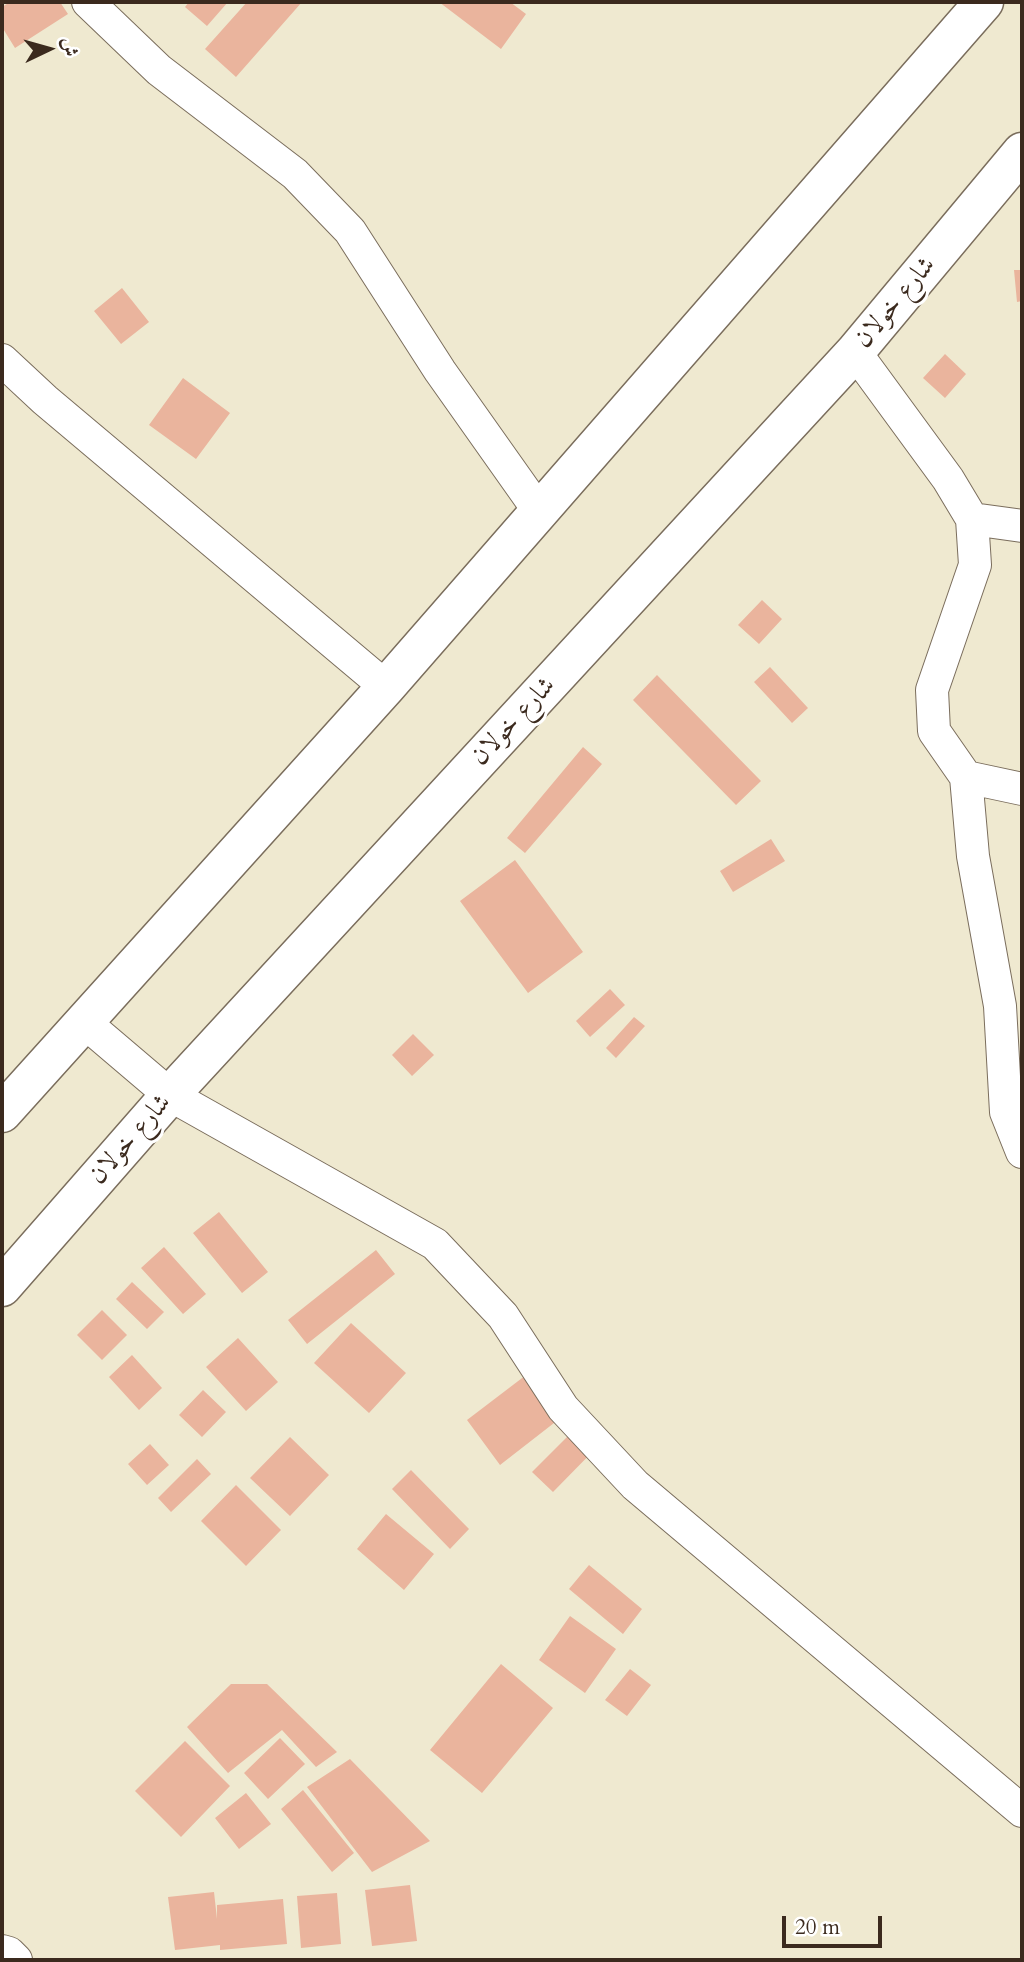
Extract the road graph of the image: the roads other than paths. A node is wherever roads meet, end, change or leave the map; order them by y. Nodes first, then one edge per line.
1 (88, 2) edge
2 (984, 2) edge
3 (1022, 152) edge
4 (856, 352) junction
5 (2, 360) edge
6 (539, 511) junction
7 (972, 519) junction
8 (1022, 526) edge
9 (386, 687) junction
10 (966, 777) junction
11 (1022, 789) edge
12 (83, 1021) junction
13 (170, 1095) junction
14 (2, 1113) edge
15 (1022, 1152) edge
16 (2, 1287) edge
17 (1022, 1811) edge
18 (2, 1951) edge
19 (16, 1960) edge

1 - 6 street
2 - 6 main road
3 - 4 main road, شارع خولان
4 - 7 street
4 - 13 main road, شارع خولان
5 - 9 street
6 - 9 main road
7 - 8 street
7 - 10 street
9 - 12 main road
10 - 11 street
10 - 15 street
12 - 13 street
12 - 14 main road
13 - 16 main road, شارع خولان
13 - 17 street
18 - 19 street

